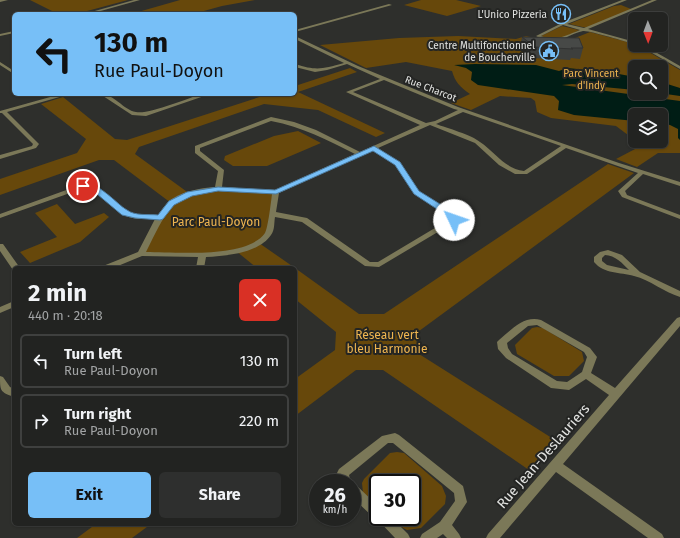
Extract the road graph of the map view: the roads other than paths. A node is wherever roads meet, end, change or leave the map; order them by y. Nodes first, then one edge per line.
1 (6, 0) edge
2 (138, 0) edge
3 (625, 0) edge
4 (655, 0) edge
5 (0, 1) edge
6 (390, 4) dead end
7 (93, 12) edge
8 (563, 24) junction
9 (585, 29) junction
10 (297, 30) edge
11 (12, 32) edge
12 (0, 35) edge
13 (297, 38) edge
14 (628, 41) edge
15 (652, 52) edge
16 (0, 63) edge
17 (347, 63) junction
18 (297, 66) edge
19 (680, 68) edge
20 (12, 72) edge
21 (383, 79) junction
22 (46, 96) edge
23 (61, 96) edge
24 (106, 96) edge
25 (201, 96) edge
26 (50, 99) junction
27 (456, 108) junction
28 (462, 110) junction
29 (2, 112) edge
30 (427, 124) junction
31 (565, 146) junction
32 (374, 148) junction
33 (359, 154) junction
34 (0, 157) edge
35 (642, 172) junction
36 (680, 184) edge
37 (218, 189) junction
38 (276, 192) junction
39 (273, 214) junction
40 (0, 216) edge
41 (680, 217) edge
42 (160, 218) junction
43 (0, 246) edge
44 (141, 254) junction
45 (202, 255) junction
46 (15, 266) edge
47 (111, 266) edge
48 (200, 266) edge
49 (637, 274) dead end
50 (680, 294) edge
51 (12, 305) edge
52 (0, 310) edge
53 (680, 320) edge
54 (586, 374) junction
55 (0, 380) edge
56 (12, 392) edge
57 (616, 394) junction
58 (556, 464) junction
59 (343, 474) edge
60 (361, 498) edge
61 (369, 505) edge
62 (391, 526) edge
63 (444, 526) junction
64 (404, 538) edge
65 (426, 538) edge
66 (455, 538) edge
67 (492, 538) edge
68 (658, 538) edge

1 - 5 street
2 - 7 street
3 - 8 street
4 - 9 street
6 - 10 street
8 - 9 street
8 - 9 street
9 - 14 street
11 - 12 street
13 - 17 street, Rue Charcot
15 - 19 street
16 - 20 street
17 - 18 street
17 - 21 street, Rue Charcot
21 - 27 street, Rue Charcot
21 - 30 street
22 - 26 street
23 - 26 street
24 - 25 street
26 - 29 street
27 - 28 street, Rue Charcot
27 - 30 street
28 - 30 street
28 - 31 street, Rue Charcot
29 - 34 street
30 - 31 street
30 - 32 street
31 - 35 street, Rue Charcot
32 - 33 street
32 - 39 street
33 - 37 street
33 - 38 street
35 - 36 street, Rue Charcot
35 - 41 street
37 - 38 street
37 - 42 street
38 - 39 street
39 - 45 street
40 - 42 street
42 - 44 street
43 - 46 street
44 - 45 street
44 - 47 street
45 - 48 street
49 - 50 street
51 - 52 street
53 - 57 street, Rue Jean-Deslauriers
54 - 54 street
54 - 57 street
55 - 56 street
57 - 58 street, Rue Jean-Deslauriers
58 - 67 street, Rue Jean-Deslauriers
58 - 68 street
59 - 63 street
60 - 61 street
62 - 64 street
63 - 65 street
63 - 66 street

